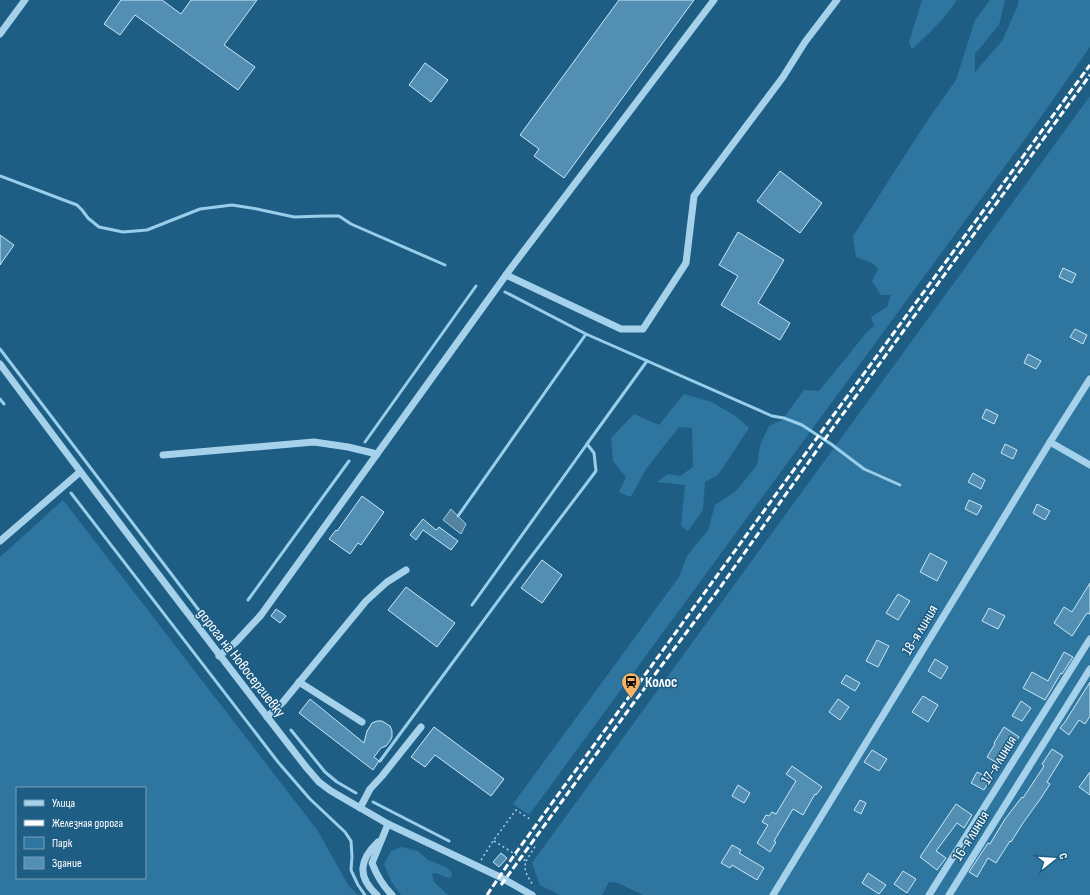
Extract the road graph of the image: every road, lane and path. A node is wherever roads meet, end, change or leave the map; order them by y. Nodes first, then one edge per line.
1 (25, 0) edge
2 (714, 0) edge
3 (837, 0) edge
4 (0, 34) edge
5 (506, 275) junction
6 (0, 364) edge
7 (1090, 379) edge
8 (1050, 442) junction
9 (377, 454) junction
10 (163, 455) dead end
11 (1090, 465) edge
12 (80, 472) junction
13 (0, 541) edge
14 (406, 570) dead end
15 (1090, 639) edge
16 (219, 656) junction
17 (1090, 670) edge
18 (299, 682) junction
19 (267, 716) junction
20 (362, 722) dead end
21 (421, 727) dead end
22 (360, 808) junction
23 (530, 819) dead end
24 (388, 824) junction
25 (381, 839) junction
26 (493, 841) junction
27 (536, 845) dead end
28 (526, 861) junction
29 (477, 866) junction
30 (533, 886) dead end
31 (377, 895) edge
32 (392, 895) edge
33 (532, 895) edge
34 (773, 895) edge
35 (929, 895) edge
36 (950, 895) edge

1 - 4 street
2 - 5 street
3 - 5 street
5 - 9 street
6 - 12 street, дорога на Новосергиевку
7 - 8 street, 18-я линия
8 - 11 street
8 - 34 street, 18-я линия
9 - 10 street
9 - 16 street
12 - 13 street
12 - 16 street, дорога на Новосергиевку
14 - 18 street
15 - 35 street, 17-я линия
16 - 19 street, дорога на Новосергиевку
17 - 36 street, 16-я линия
18 - 19 street
18 - 20 street
19 - 22 street, дорога на Новосергиевку
21 - 22 street
22 - 24 street, дорога на Новосергиевку
23 - 26 path
24 - 25 street
24 - 29 street, дорога на Новосергиевку
25 - 31 street
25 - 32 street
26 - 28 path
26 - 29 path
27 - 28 path
28 - 30 path
29 - 33 street, дорога на Новосергиевку

